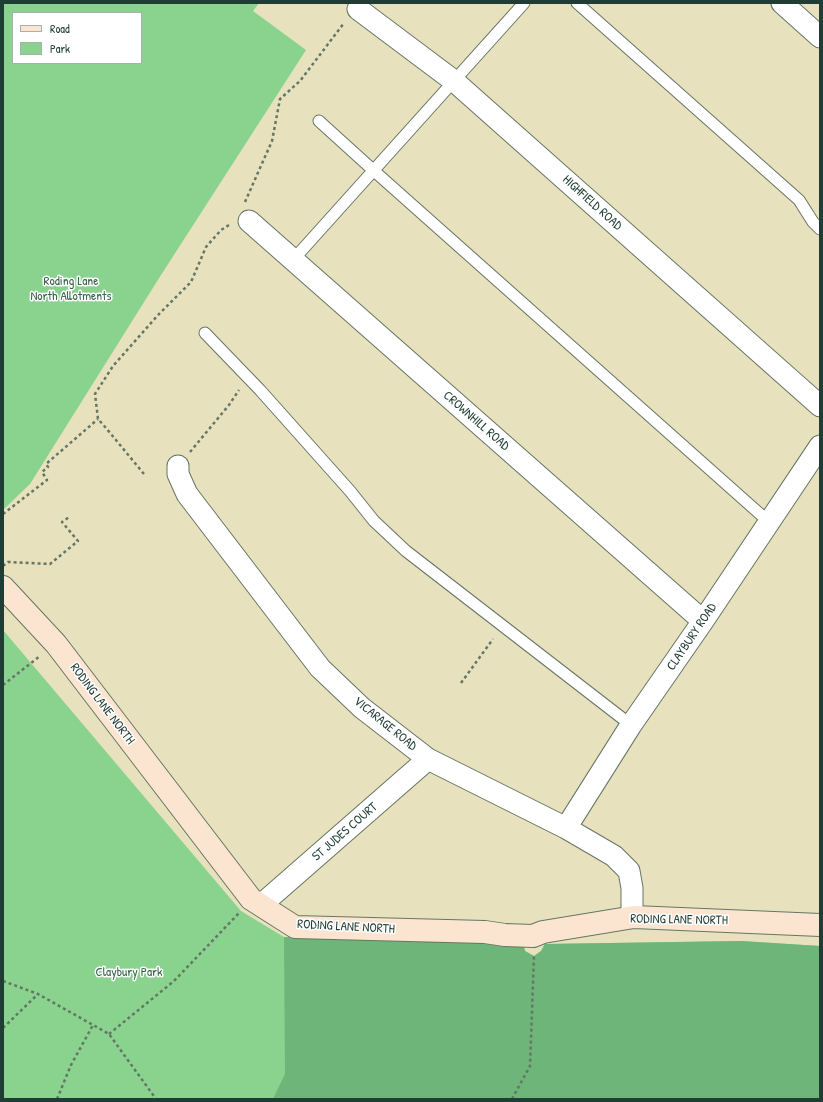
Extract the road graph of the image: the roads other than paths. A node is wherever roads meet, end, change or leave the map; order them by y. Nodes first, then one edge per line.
1 (524, 3) edge
2 (577, 3) edge
3 (782, 3) edge
4 (353, 14) road end
5 (820, 37) edge
6 (454, 81) junction
7 (319, 121) dead end
8 (373, 170) junction
9 (241, 217) road end
10 (820, 229) edge
11 (293, 260) junction
12 (205, 333) dead end
13 (820, 406) edge
14 (820, 446) edge
15 (178, 466) road end
16 (770, 522) junction
17 (3, 587) edge
18 (703, 621) junction
19 (631, 725) junction
20 (428, 759) junction
21 (566, 828) junction
22 (256, 902) junction
23 (634, 918) junction
24 (820, 925) edge

1 - 6 lane
2 - 10 lane
3 - 5 street
4 - 6 street, HIGHFIELD ROAD
6 - 8 lane
6 - 13 street, HIGHFIELD ROAD
7 - 8 lane
8 - 11 lane
8 - 16 lane
9 - 11 street, CROWNHILL ROAD
11 - 18 street, CROWNHILL ROAD
12 - 19 lane
14 - 16 street, CLAYBURY ROAD
15 - 20 street, VICARAGE ROAD
16 - 18 street, CLAYBURY ROAD
17 - 22 street, RODING LANE NORTH
18 - 19 street, CLAYBURY ROAD
19 - 21 street, CLAYBURY ROAD
20 - 21 street, VICARAGE ROAD
20 - 22 street, ST JUDES COURT
21 - 23 street, VICARAGE ROAD
22 - 23 street, RODING LANE NORTH
23 - 24 street, RODING LANE NORTH

